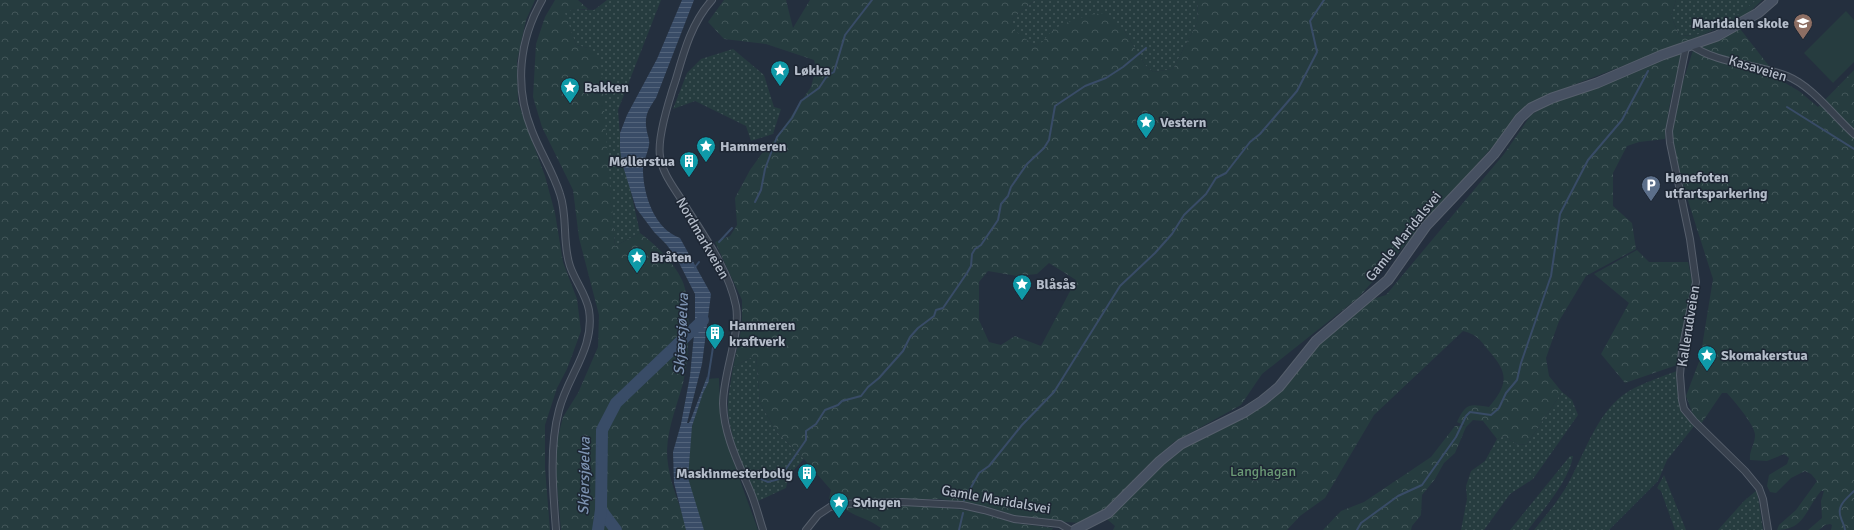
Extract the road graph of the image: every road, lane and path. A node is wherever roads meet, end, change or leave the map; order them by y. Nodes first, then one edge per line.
1 (542, 0) edge
2 (712, 0) edge
3 (1774, 0) edge
4 (1689, 46) junction
5 (1854, 134) edge
6 (556, 530) edge
7 (763, 530) edge
8 (806, 530) edge
9 (1070, 530) edge
10 (1075, 530) edge
11 (1768, 530) edge

1 - 6 street
2 - 7 street, Nordmarkveien
3 - 4 street, Gamle Maridalsvei
4 - 5 street, Kasaveien
4 - 10 street, Gamle Maridalsvei
4 - 11 street, Kallerudveien
8 - 9 street, Gamle Maridalsvei

